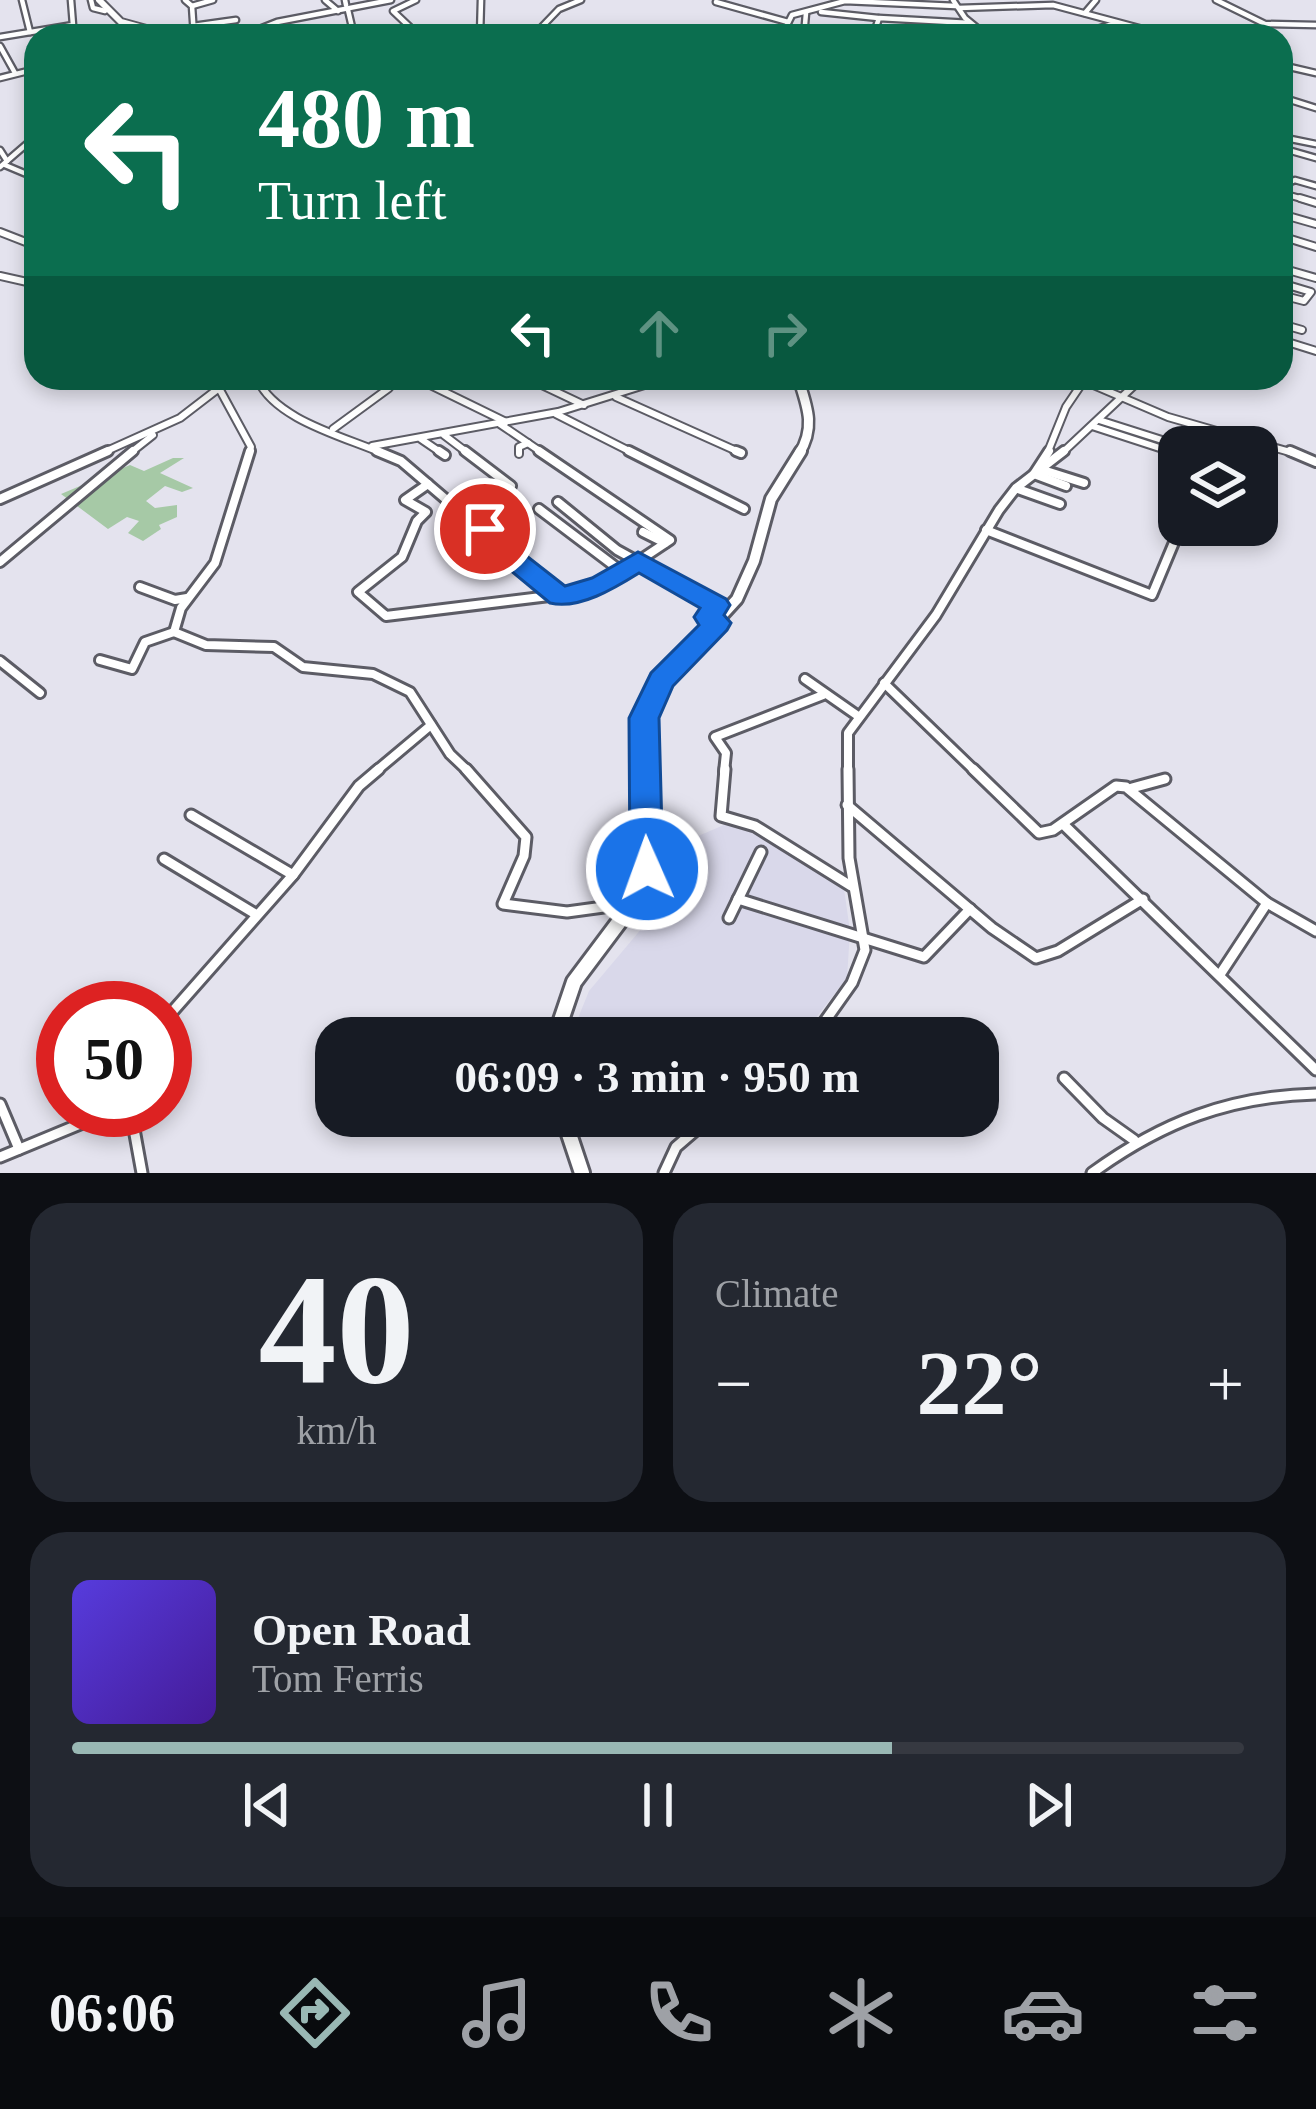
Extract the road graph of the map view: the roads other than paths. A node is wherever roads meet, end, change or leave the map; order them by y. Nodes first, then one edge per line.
1 (95, 0) edge
2 (184, 0) edge
3 (325, 0) edge
4 (391, 0) edge
5 (416, 0) edge
6 (581, 0) edge
7 (1096, 0) edge
8 (1216, 0) edge
9 (716, 2) edge
10 (214, 3) edge
11 (346, 5) edge
12 (956, 5) edge
13 (192, 6) junction
14 (339, 12) junction
15 (817, 12) junction
16 (1085, 13) junction
17 (806, 14) junction
18 (879, 18) junction
19 (236, 20) dead end
20 (788, 22) joint
21 (970, 23) joint
22 (1114, 23) junction
23 (126, 24) edge
24 (194, 24) edge
25 (208, 24) edge
26 (272, 24) edge
27 (407, 24) edge
28 (545, 24) edge
29 (805, 24) edge
30 (877, 24) edge
31 (1111, 24) edge
32 (1118, 24) edge
33 (1265, 24) edge
34 (0, 28) edge
35 (24, 33) edge
36 (10, 35) junction
37 (0, 37) edge
38 (0, 46) edge
39 (24, 72) edge
40 (15, 74) junction
41 (0, 78) edge
42 (0, 150) edge
43 (4, 164) edge
44 (1293, 287) edge
45 (1293, 298) edge
46 (1293, 327) edge
47 (1302, 330) dead end
48 (220, 390) joint
49 (262, 390) edge
50 (386, 390) edge
51 (439, 390) edge
52 (552, 390) edge
53 (634, 390) edge
54 (801, 390) edge
55 (1078, 390) edge
56 (1106, 390) edge
57 (1132, 390) edge
58 (615, 397) junction
59 (1124, 399) junction
60 (585, 406) junction
61 (555, 413) junction
62 (504, 423) junction
63 (1096, 423) junction
64 (164, 427) junction
65 (332, 430) junction
66 (442, 434) junction
67 (420, 438) junction
68 (529, 442) junction
69 (1158, 443) edge
70 (372, 446) junction
71 (741, 453) dead end
72 (519, 454) dead end
73 (445, 455) dead end
74 (1316, 462) edge
75 (1038, 472) junction
76 (428, 484) junction
77 (1084, 484) dead end
78 (511, 486) dead end
79 (1066, 486) dead end
80 (1016, 488) junction
81 (0, 499) edge
82 (558, 502) dead end
83 (1060, 504) dead end
84 (539, 509) dead end
85 (744, 509) dead end
86 (505, 524) dead end
87 (986, 530) junction
88 (479, 531) junction
89 (643, 532) dead end
90 (665, 543) junction
91 (1172, 546) edge
92 (638, 561) junction
93 (0, 562) edge
94 (621, 571) junction
95 (140, 586) dead end
96 (560, 596) junction
97 (187, 598) junction
98 (717, 623) junction
99 (174, 632) junction
100 (100, 660) dead end
101 (0, 661) edge
102 (805, 679) dead end
103 (884, 683) junction
104 (40, 693) dead end
105 (823, 694) junction
106 (858, 716) junction
107 (431, 724) junction
108 (1165, 779) dead end
109 (1130, 789) junction
110 (847, 805) junction
111 (191, 815) dead end
112 (1062, 824) junction
113 (761, 852) dead end
114 (164, 859) dead end
115 (293, 875) junction
116 (852, 887) junction
117 (738, 899) junction
118 (1143, 899) junction
119 (634, 902) junction
120 (1267, 903) junction
121 (970, 909) junction
122 (257, 914) junction
123 (729, 918) dead end
124 (1316, 931) edge
125 (863, 938) junction
126 (1221, 974) junction
127 (192, 989) edge
128 (562, 1017) edge
129 (828, 1017) edge
130 (1316, 1070) edge
131 (1064, 1078) dead end
132 (1316, 1094) edge
133 (0, 1104) edge
134 (48, 1137) edge
135 (135, 1137) edge
136 (570, 1137) edge
137 (688, 1137) edge
138 (1134, 1140) junction
139 (19, 1149) junction
140 (0, 1156) edge
141 (142, 1173) edge
142 (582, 1173) edge
143 (664, 1173) edge
144 (1092, 1173) edge

1 - 23 main road
2 - 13 street
3 - 14 street
4 - 11 street
5 - 27 street
6 - 28 street
7 - 16 street
8 - 33 street
9 - 20 street
10 - 13 street
11 - 14 street
12 - 15 street
12 - 16 street
12 - 21 street
13 - 24 street
14 - 26 street
15 - 17 street
15 - 18 street
16 - 22 street
17 - 20 street
17 - 29 street
18 - 21 street
18 - 30 street
19 - 25 street
22 - 31 street
22 - 32 street
34 - 36 street
35 - 36 street
36 - 37 street
38 - 40 street
39 - 40 street
40 - 41 street
42 - 43 street
44 - 45 street
46 - 47 street
48 - 64 street
48 - 97 street
49 - 65 street
50 - 65 street
51 - 62 street
52 - 60 street
53 - 58 street
54 - 98 main road
55 - 75 street
56 - 59 street
57 - 59 street
58 - 60 street
58 - 71 street
59 - 63 street
59 - 74 street
60 - 61 street
61 - 62 street
61 - 85 street
62 - 66 street
62 - 68 street
63 - 69 street
63 - 75 street
64 - 81 street
64 - 93 street
65 - 70 street
66 - 67 street
66 - 78 street
67 - 70 street
67 - 73 street
68 - 72 street
68 - 90 street
70 - 76 street
75 - 77 street
75 - 79 street
75 - 80 street
76 - 88 street
76 - 96 street
80 - 83 street
80 - 87 street
82 - 92 street
84 - 94 street
86 - 88 street
87 - 91 street
87 - 103 street
88 - 96 street
89 - 90 street
90 - 92 street
92 - 94 street
92 - 98 street
94 - 96 street
95 - 97 street
97 - 99 street
98 - 119 main road
99 - 100 street
99 - 107 street
101 - 104 street
102 - 105 street
103 - 106 street
103 - 112 street
105 - 106 street
105 - 116 street
106 - 110 street
107 - 115 street
107 - 119 street
108 - 109 street
109 - 112 street
109 - 120 street
110 - 116 street
110 - 121 street
111 - 115 street
112 - 118 street
113 - 117 street
114 - 122 street
115 - 122 street
116 - 125 street
117 - 123 street
117 - 125 street
118 - 121 street
118 - 126 street
119 - 128 main road
120 - 124 street
120 - 126 street
121 - 125 street
122 - 127 street
125 - 129 street
126 - 130 street
131 - 138 street
132 - 138 street
133 - 139 street
134 - 139 street
135 - 141 street
136 - 142 main road
137 - 143 street
138 - 144 street
139 - 140 street

